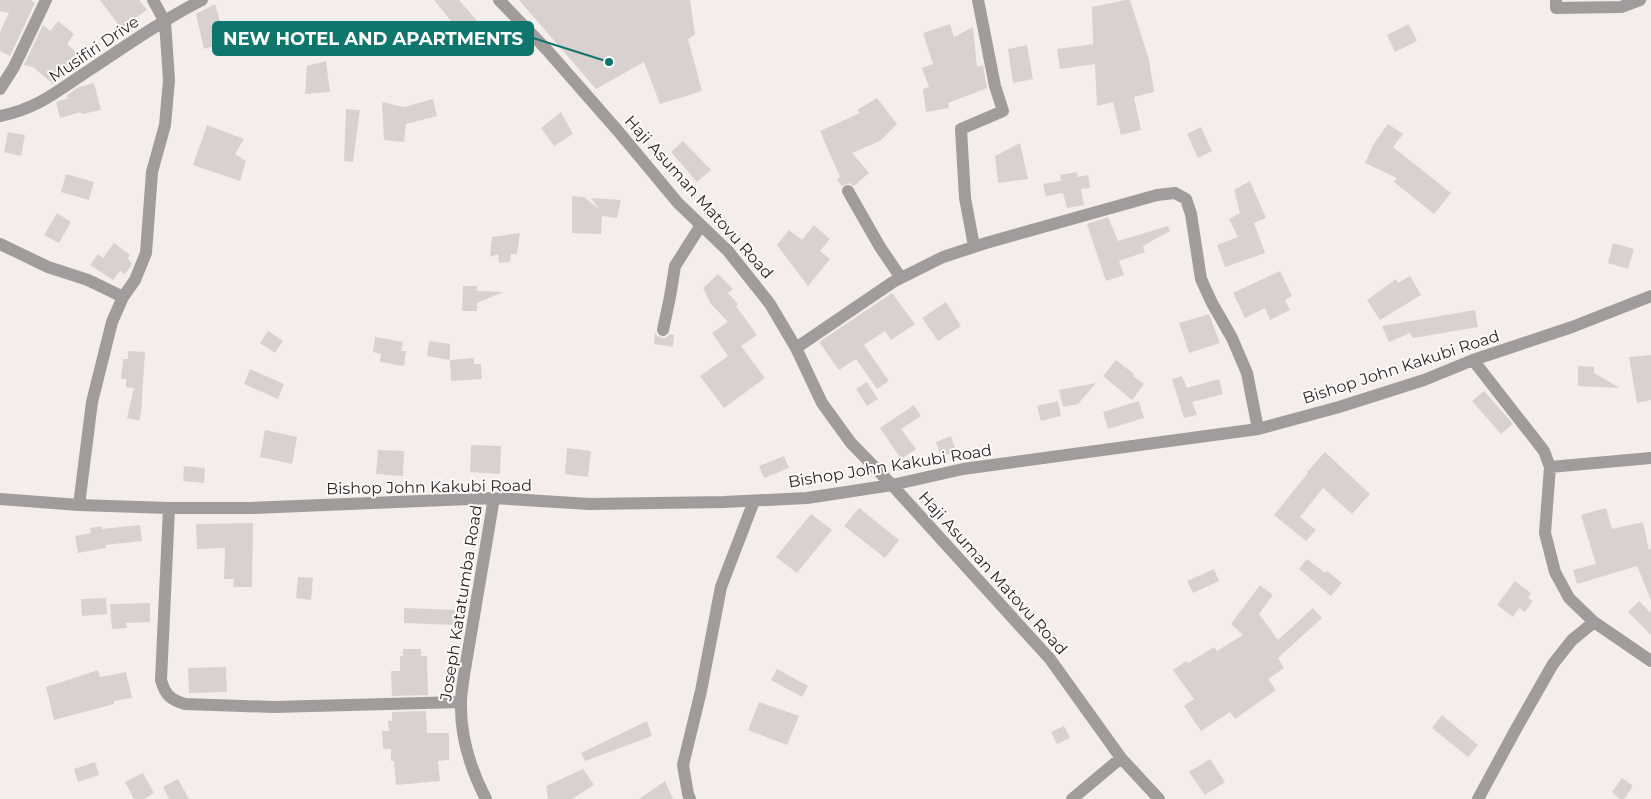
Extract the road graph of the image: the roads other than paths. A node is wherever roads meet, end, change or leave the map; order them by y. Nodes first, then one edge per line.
1 (46, 0) edge
2 (153, 0) edge
3 (202, 0) edge
4 (499, 0) edge
5 (978, 0) edge
6 (1556, 0) edge
7 (1640, 0) edge
8 (165, 22) junction
9 (0, 89) edge
10 (0, 116) edge
11 (848, 191) dead end
12 (701, 225) junction
13 (0, 244) edge
14 (974, 246) junction
15 (901, 278) junction
16 (1651, 296) edge
17 (123, 297) junction
18 (663, 330) dead end
19 (796, 348) junction
20 (1473, 360) junction
21 (1258, 429) junction
22 (1651, 458) edge
23 (1550, 467) junction
24 (892, 485) junction
25 (494, 498) junction
26 (0, 499) edge
27 (754, 501) junction
28 (79, 505) junction
29 (169, 508) junction
30 (1594, 622) junction
31 (1651, 661) edge
32 (461, 702) junction
33 (1121, 758) junction
34 (486, 799) edge
35 (690, 799) edge
36 (1072, 799) edge
37 (1160, 799) edge
38 (1478, 799) edge

1 - 9 street
2 - 8 street
3 - 8 street, Musifiri Drive
4 - 12 street, Haji Asuman Matovu Road
5 - 14 street
6 - 7 street
8 - 10 street, Musifiri Drive
8 - 17 street
11 - 15 street
12 - 18 street
12 - 19 street, Haji Asuman Matovu Road
13 - 17 street
14 - 15 street
14 - 21 street
15 - 19 street
16 - 20 street, Bishop John Kakubi Road
17 - 28 street
19 - 24 street, Haji Asuman Matovu Road
20 - 21 street, Bishop John Kakubi Road
20 - 23 street
21 - 24 street, Bishop John Kakubi Road
22 - 23 street
23 - 30 street
24 - 27 street, Bishop John Kakubi Road
24 - 33 street, Haji Asuman Matovu Road
25 - 27 street, Bishop John Kakubi Road
25 - 29 street, Bishop John Kakubi Road
25 - 32 street, Joseph Katatumba Road
26 - 28 street, Bishop John Kakubi Road
27 - 35 street
28 - 29 street, Bishop John Kakubi Road
29 - 32 street
30 - 31 street
30 - 38 street
32 - 34 street, Joseph Katatumba Road
33 - 36 street
33 - 37 street, Haji Asuman Matovu Road

